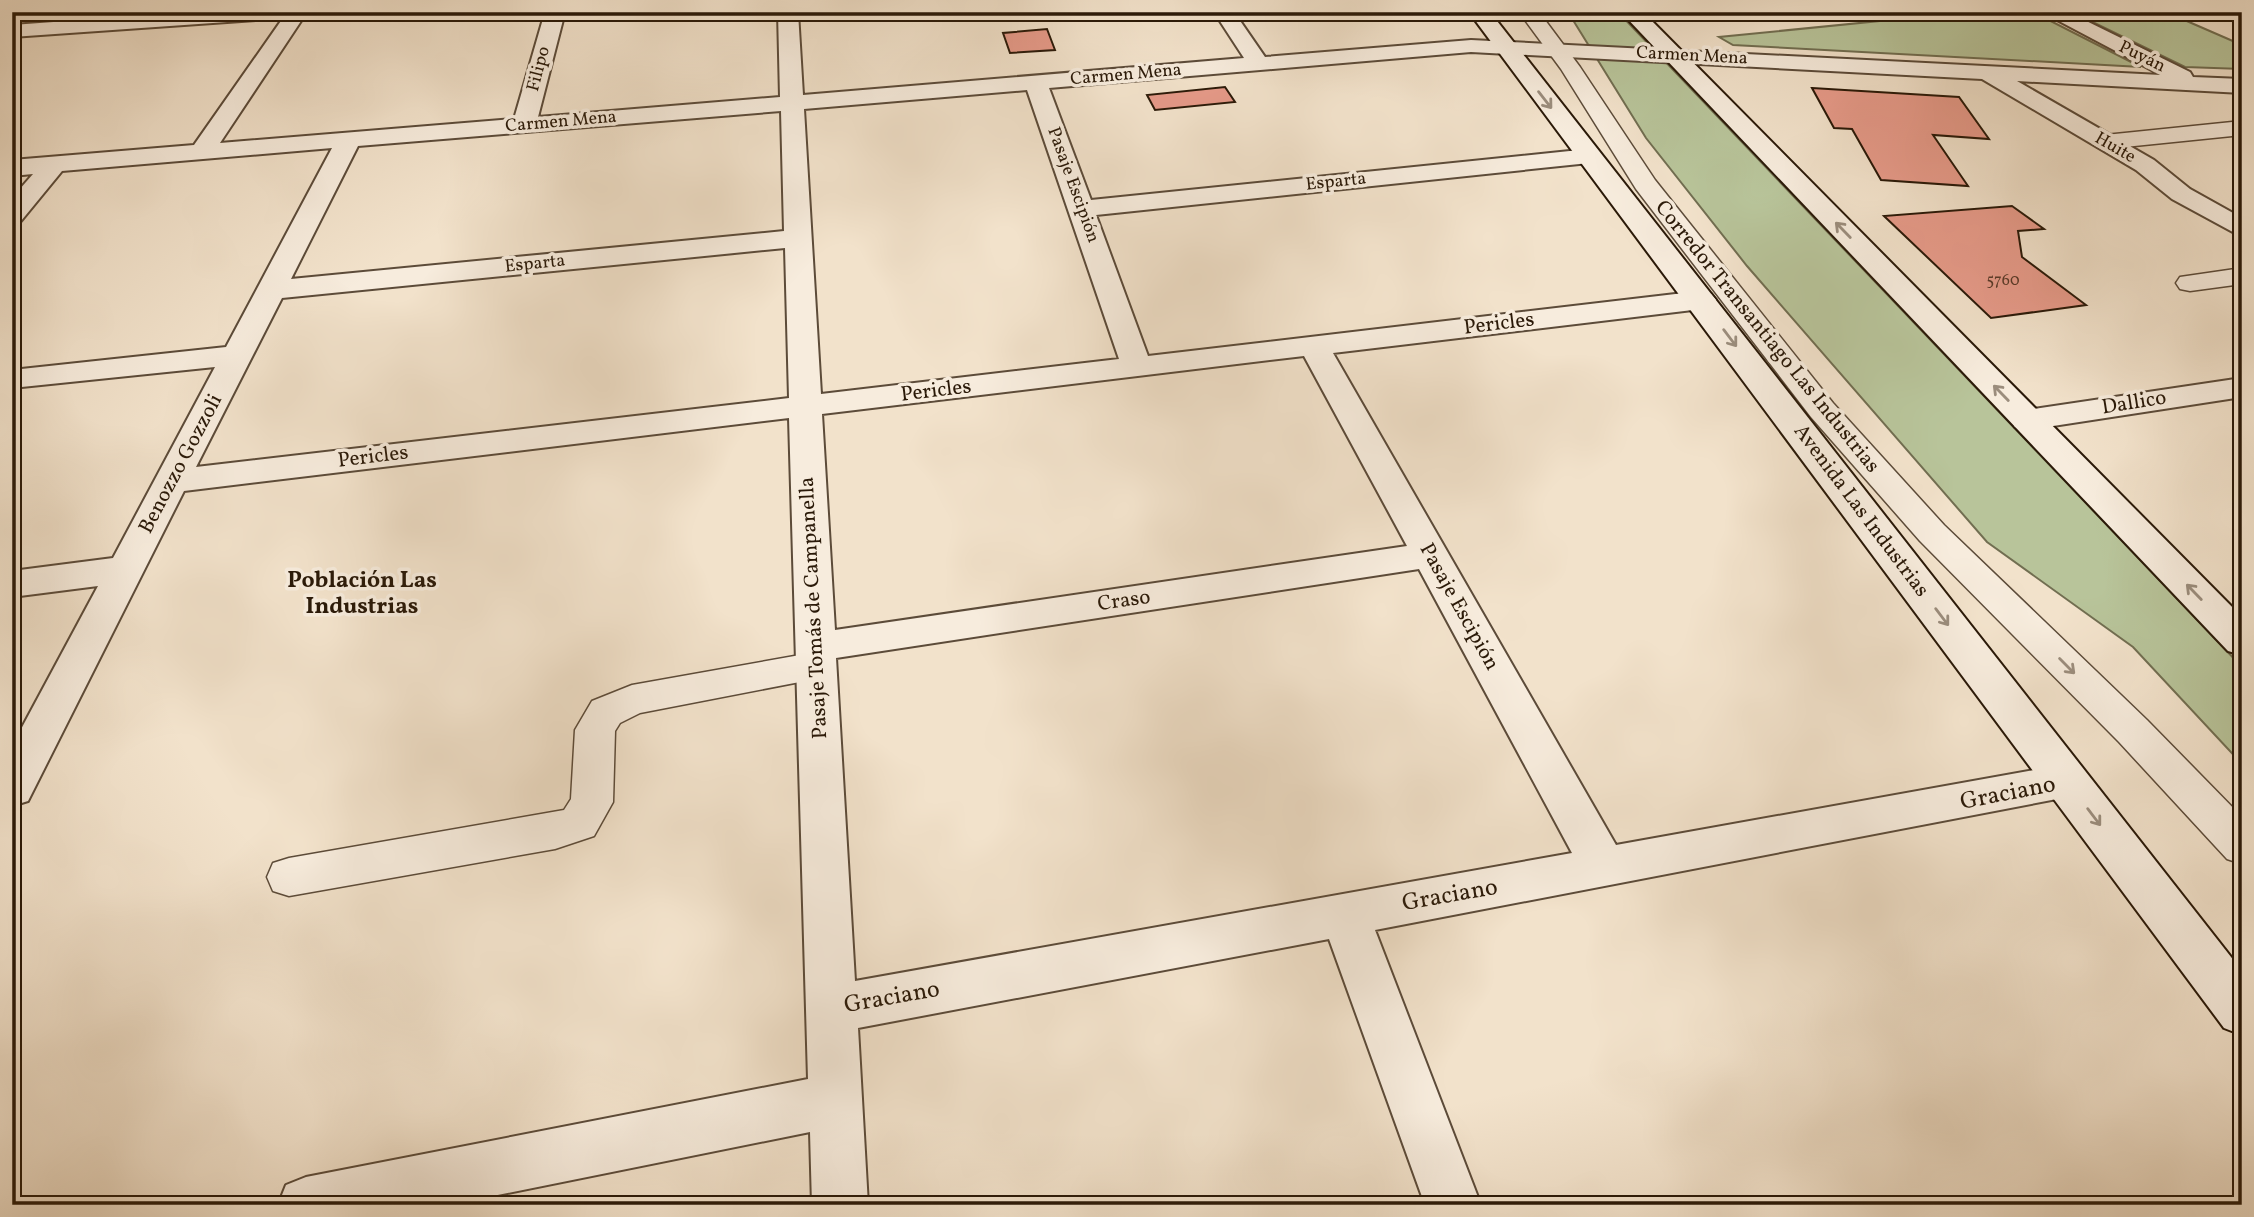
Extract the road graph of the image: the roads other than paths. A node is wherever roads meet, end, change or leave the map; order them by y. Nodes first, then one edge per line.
1 (282, 12) edge
2 (297, 12) edge
3 (555, 12) edge
4 (788, 12) edge
5 (1224, 12) edge
6 (1479, 12) edge
7 (1528, 12) edge
8 (1546, 12) edge
9 (1631, 12) edge
10 (2052, 12) edge
11 (44, 29) junction
12 (12, 31) edge
13 (1503, 47) junction
14 (1566, 50) junction
15 (20, 52) dead end
16 (1673, 55) junction
17 (1259, 64) junction
18 (1984, 72) junction
19 (1036, 83) junction
20 (2195, 83) junction
21 (2242, 86) edge
22 (792, 103) junction
23 (524, 125) junction
24 (2242, 128) edge
25 (349, 140) junction
26 (2105, 142) junction
27 (202, 152) junction
28 (1589, 156) junction
29 (55, 164) junction
30 (12, 168) edge
31 (1082, 209) junction
32 (12, 215) edge
33 (2242, 229) edge
34 (798, 238) junction
35 (2242, 276) edge
36 (2190, 283) dead end
37 (271, 290) junction
38 (1700, 300) junction
39 (1314, 346) junction
40 (238, 355) junction
41 (1137, 367) junction
42 (12, 379) edge
43 (2242, 387) edge
44 (805, 406) junction
45 (2027, 420) junction
46 (172, 481) junction
47 (1431, 555) junction
48 (126, 569) junction
49 (12, 584) edge
50 (2242, 640) edge
51 (817, 656) junction
52 (2068, 782) junction
53 (12, 788) edge
54 (2242, 812) edge
55 (2242, 846) edge
56 (1604, 867) junction
57 (289, 877) dead end
58 (1345, 916) junction
59 (832, 1009) junction
60 (2242, 1011) edge
61 (836, 1100) junction
62 (306, 1205) edge
63 (840, 1205) edge
64 (1453, 1205) edge

1 - 11 street
2 - 27 street
3 - 23 street, Filipo
4 - 22 street, Pasaje Tomás de Campanella
5 - 17 street
6 - 13 street, Avenida Las Industrias
7 - 14 lane, Corredor Transantiago Las Industrias
8 - 14 lane, Corredor Transantiago Las Industrias
9 - 16 street
10 - 20 street, Puyán
11 - 12 street
11 - 15 street
13 - 14 street, Carmen Mena
13 - 17 street, Carmen Mena
13 -> 28 street, Avenida Las Industrias
14 - 16 street, Carmen Mena
14 - 54 lane, Corredor Transantiago Las Industrias
14 -> 55 lane, Corredor Transantiago Las Industrias
16 - 18 street, Carmen Mena
45 -> 16 street
17 - 19 street, Carmen Mena
18 - 20 street, Carmen Mena
18 - 26 street, Huite
19 - 22 street, Carmen Mena
19 - 31 street, Pasaje Escipión
20 - 21 street, Carmen Mena
22 - 23 street, Carmen Mena
22 - 34 street, Pasaje Tomás de Campanella
23 - 25 street, Carmen Mena
24 - 26 lane
25 - 27 street, Carmen Mena
25 - 37 street, Benozzo Gozzoli
26 - 33 street, Huite
27 - 29 street, Carmen Mena
28 - 31 street, Esparta
28 - 38 street, Avenida Las Industrias
29 - 30 street, Carmen Mena
29 - 32 street
31 - 41 street, Pasaje Escipión
34 - 37 street, Esparta
34 - 44 street, Pasaje Tomás de Campanella
35 - 36 lane
37 - 40 street, Benozzo Gozzoli
38 - 39 street, Pericles
38 -> 52 street, Avenida Las Industrias
39 - 41 street, Pericles
39 - 47 street, Pasaje Escipión
40 - 42 street
40 - 46 street, Benozzo Gozzoli
41 - 44 street, Pericles
43 - 45 street, Dallico
44 - 46 street, Pericles
44 - 51 street, Pasaje Tomás de Campanella
50 -> 45 street
46 - 48 street, Benozzo Gozzoli
47 - 51 street, Craso
47 - 56 street, Pasaje Escipión
48 - 49 street
48 - 53 street, Benozzo Gozzoli
51 - 57 lane
51 - 59 street, Pasaje Tomás de Campanella
52 - 56 street, Graciano
52 -> 60 street, Avenida Las Industrias
56 - 58 street, Graciano
58 - 59 street, Graciano
58 - 64 street
59 - 61 street, Pasaje Tomás de Campanella
61 - 62 street
61 - 63 street, Pasaje Tomás de Campanella

